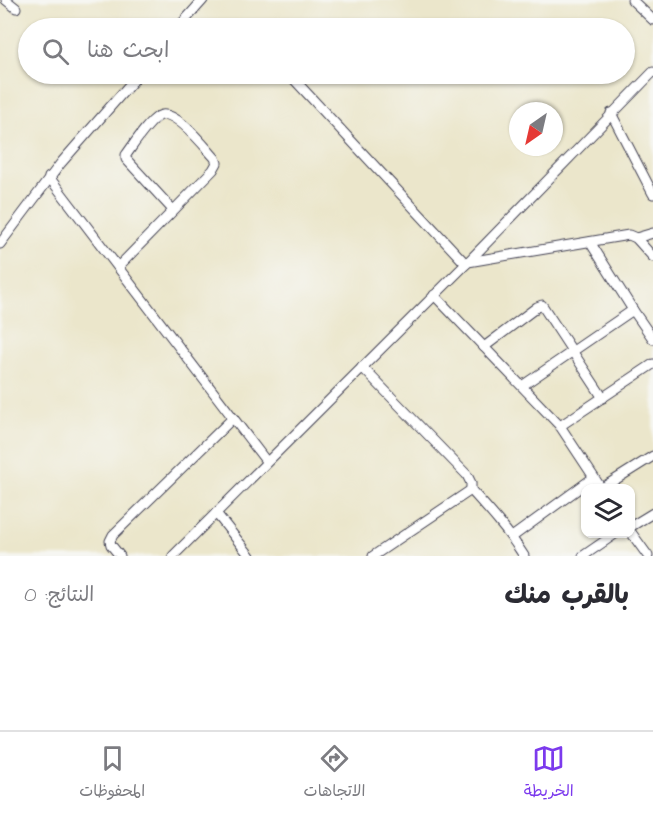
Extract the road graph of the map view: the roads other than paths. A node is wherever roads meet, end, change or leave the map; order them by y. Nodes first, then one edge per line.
1 (6, 0) edge
2 (202, 0) edge
3 (632, 0) edge
4 (16, 8) dead end
5 (187, 18) edge
6 (653, 20) edge
7 (653, 72) edge
8 (130, 84) edge
9 (298, 84) edge
10 (611, 113) junction
11 (49, 177) junction
12 (653, 194) edge
13 (173, 210) junction
14 (653, 233) edge
15 (636, 238) junction
16 (590, 242) junction
17 (0, 244) edge
18 (653, 257) edge
19 (467, 263) junction
20 (118, 267) junction
21 (434, 295) junction
22 (633, 310) junction
23 (653, 339) edge
24 (484, 347) junction
25 (573, 352) junction
26 (653, 364) edge
27 (362, 367) junction
28 (522, 386) junction
29 (603, 398) junction
30 (233, 418) junction
31 (560, 426) junction
32 (653, 456) edge
33 (266, 461) junction
34 (593, 478) junction
35 (598, 484) edge
36 (610, 484) edge
37 (471, 490) junction
38 (216, 513) junction
39 (653, 513) edge
40 (635, 526) edge
41 (635, 536) edge
42 (512, 537) junction
43 (609, 538) edge
44 (384, 553) edge
45 (120, 556) edge
46 (172, 556) edge
47 (250, 556) edge
48 (373, 556) edge
49 (524, 556) edge
50 (583, 556) edge
51 (648, 556) edge

1 - 4 street
2 - 5 street
3 - 6 street
7 - 10 street
8 - 11 street
9 - 19 street
10 - 12 street
10 - 19 street
11 - 17 street
11 - 20 street
13 - 13 street
13 - 20 street
14 - 15 street
15 - 16 street
15 - 18 street
16 - 19 street
16 - 22 street
19 - 21 street
20 - 30 street
21 - 24 street
21 - 27 street
22 - 23 street
22 - 25 street
24 - 25 street
24 - 28 street
25 - 28 street
25 - 29 street
26 - 29 street
27 - 33 street
27 - 37 street
28 - 31 street
29 - 31 street
30 - 33 street
30 - 45 street
31 - 34 street
32 - 36 street
33 - 38 street
34 - 35 street
34 - 42 street
37 - 42 street
37 - 44 street
38 - 46 street
38 - 47 street
39 - 40 street
41 - 51 street
42 - 49 street
43 - 50 street
44 - 48 street

